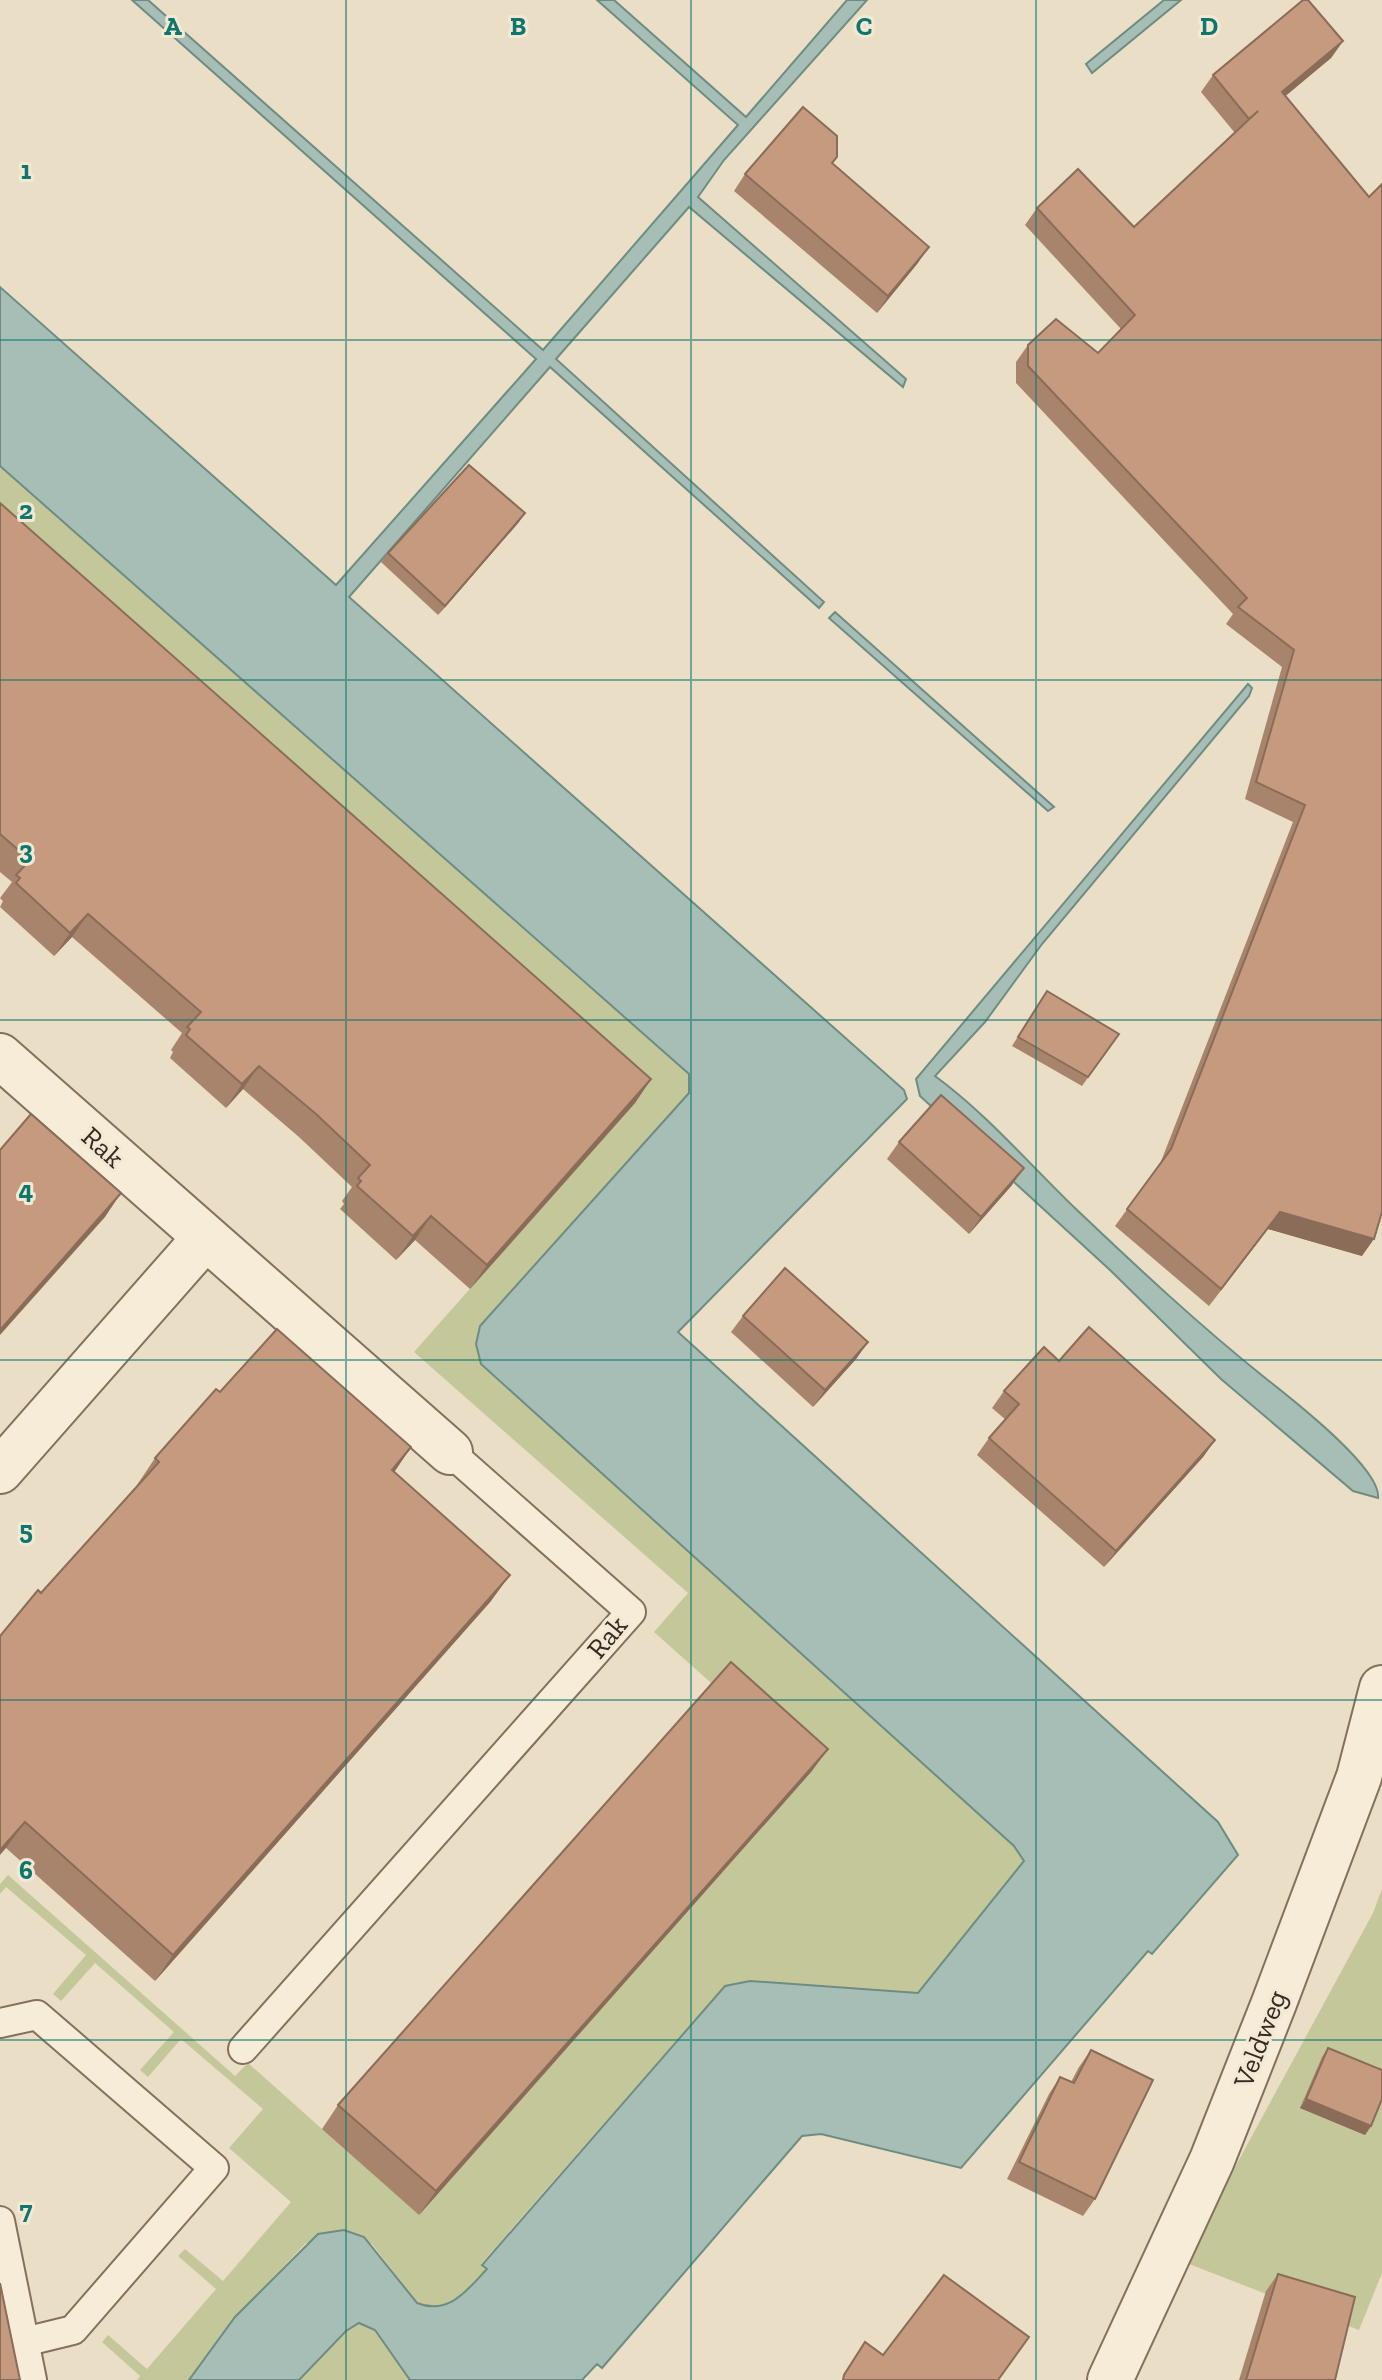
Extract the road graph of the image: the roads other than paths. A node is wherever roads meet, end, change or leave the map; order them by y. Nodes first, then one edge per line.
1 (0, 1056) edge
2 (205, 1238) junction
3 (450, 1452) joint
4 (0, 1471) edge
5 (1382, 1688) edge
6 (0, 2023) edge
7 (243, 2049) dead end
8 (0, 2221) edge
9 (24, 2342) junction
10 (32, 2380) edge
11 (1110, 2380) edge

1 - 2 street, Rak
2 - 3 street, Rak
2 - 4 street
3 - 7 lane, Rak
5 - 11 street, Veldweg
6 - 9 lane
8 - 9 lane
9 - 10 lane

